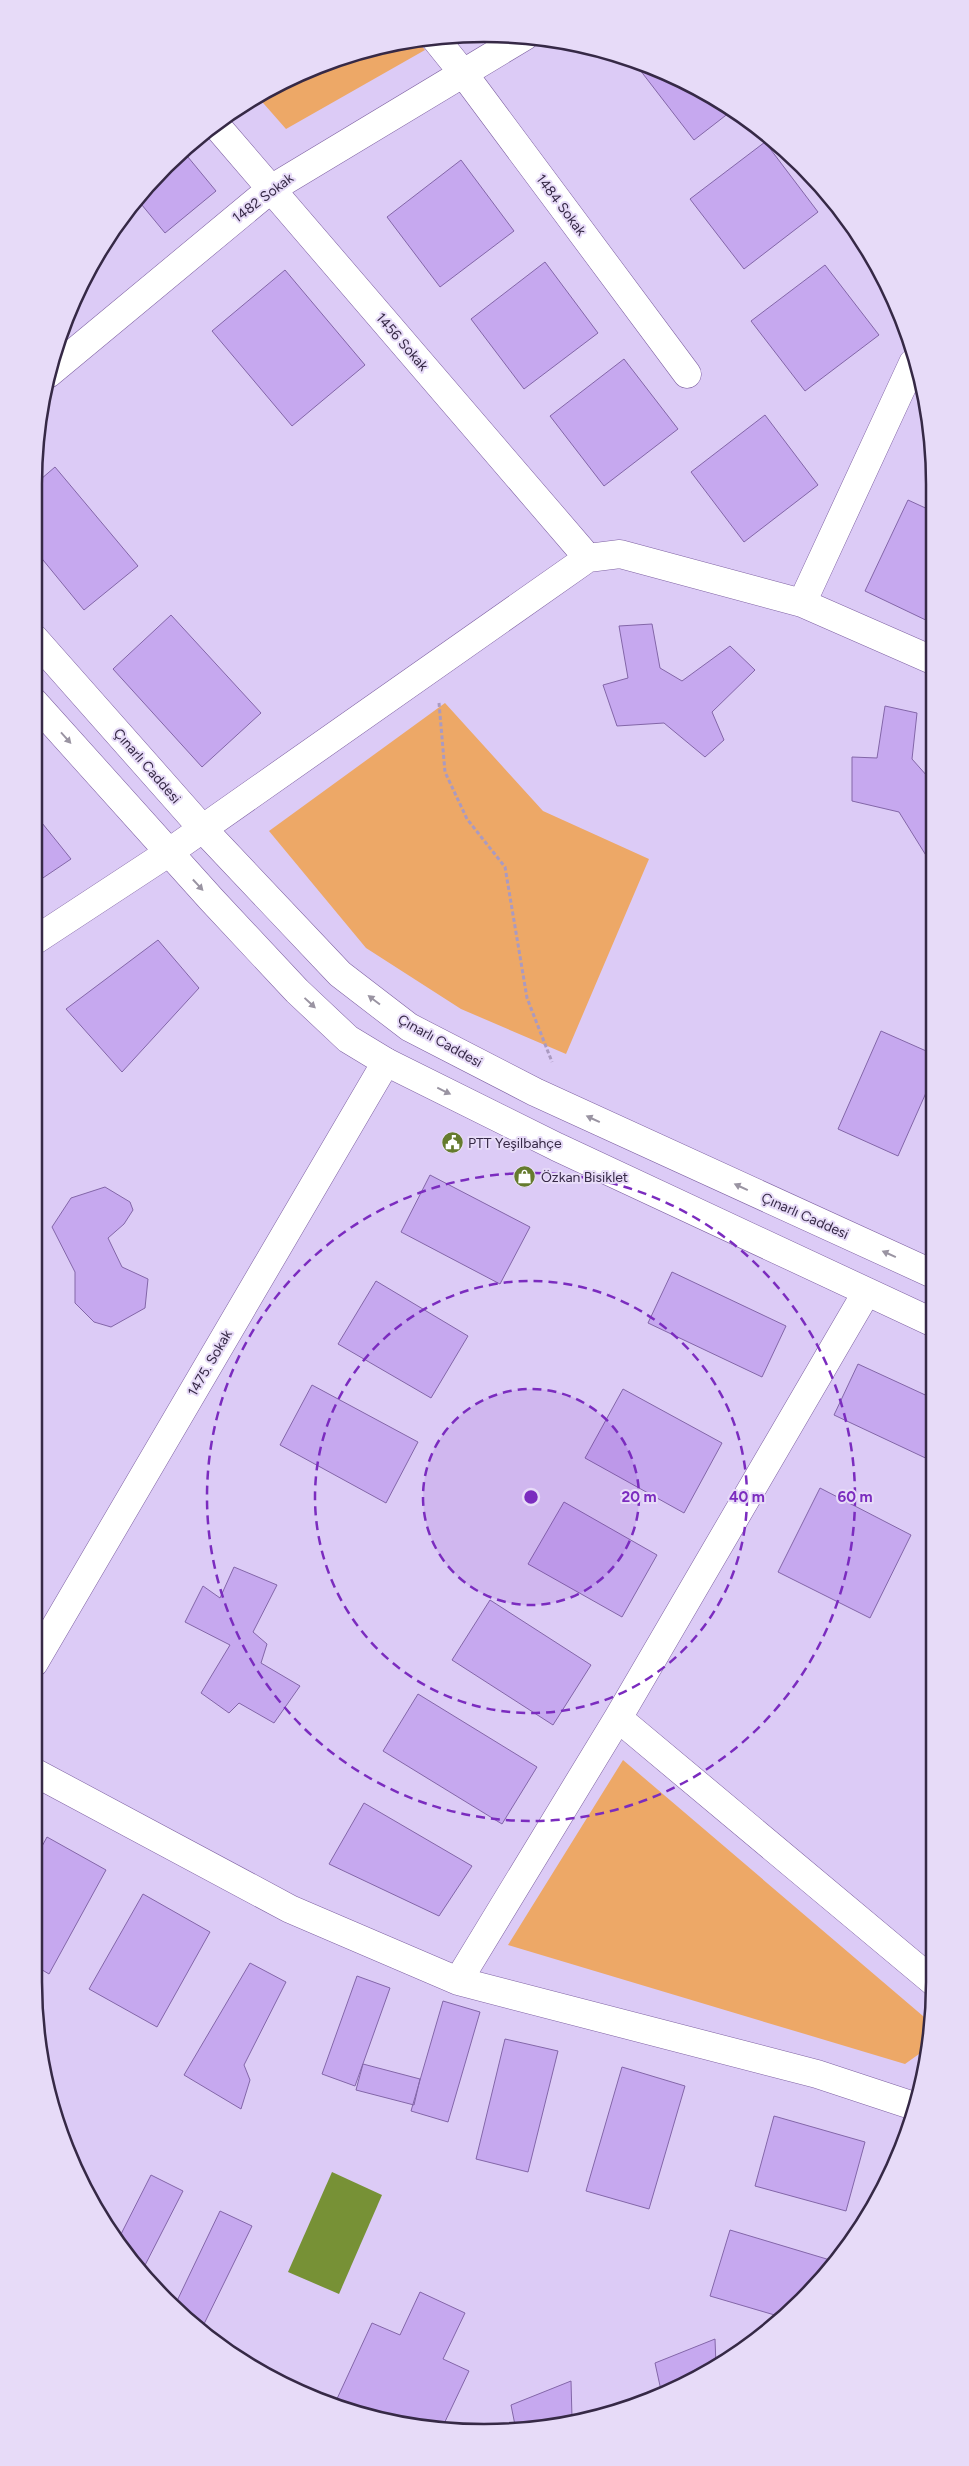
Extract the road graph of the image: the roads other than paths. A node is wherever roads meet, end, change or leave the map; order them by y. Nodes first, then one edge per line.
1 (513, 43) edge
2 (440, 45) edge
3 (463, 73) junction
4 (220, 130) edge
5 (271, 189) junction
6 (60, 364) edge
7 (910, 367) edge
8 (687, 374) dead end
9 (588, 558) junction
10 (802, 603) junction
11 (42, 647) edge
12 (926, 657) edge
13 (42, 711) edge
14 (202, 828) junction
15 (168, 853) junction
16 (42, 936) edge
17 (386, 1062) junction
18 (926, 1270) edge
19 (866, 1293) junction
20 (926, 1319) edge
21 (42, 1649) edge
22 (618, 1718) junction
23 (42, 1776) edge
24 (926, 1975) edge
25 (458, 1981) junction
26 (909, 2105) edge

1 - 3 street, 1482 Sokak
2 - 3 street, 1484 Sokak
3 - 5 street, 1482 Sokak
3 - 8 street, 1484 Sokak
4 - 5 street, 1456 Sokak
5 - 6 street, 1482 Sokak
5 - 9 street, 1456 Sokak
7 - 10 street
9 - 10 street
9 - 14 street
10 - 12 street
11 - 14 street, Çınarlı Caddesi
13 -> 15 street
14 - 15 street
18 -> 14 street, Çınarlı Caddesi
15 - 16 street
15 -> 17 street
17 -> 19 street
17 - 21 street, 1475. Sokak
19 - 20 street
19 - 22 street
22 - 24 street
22 - 25 street
23 - 25 street
25 - 26 street

